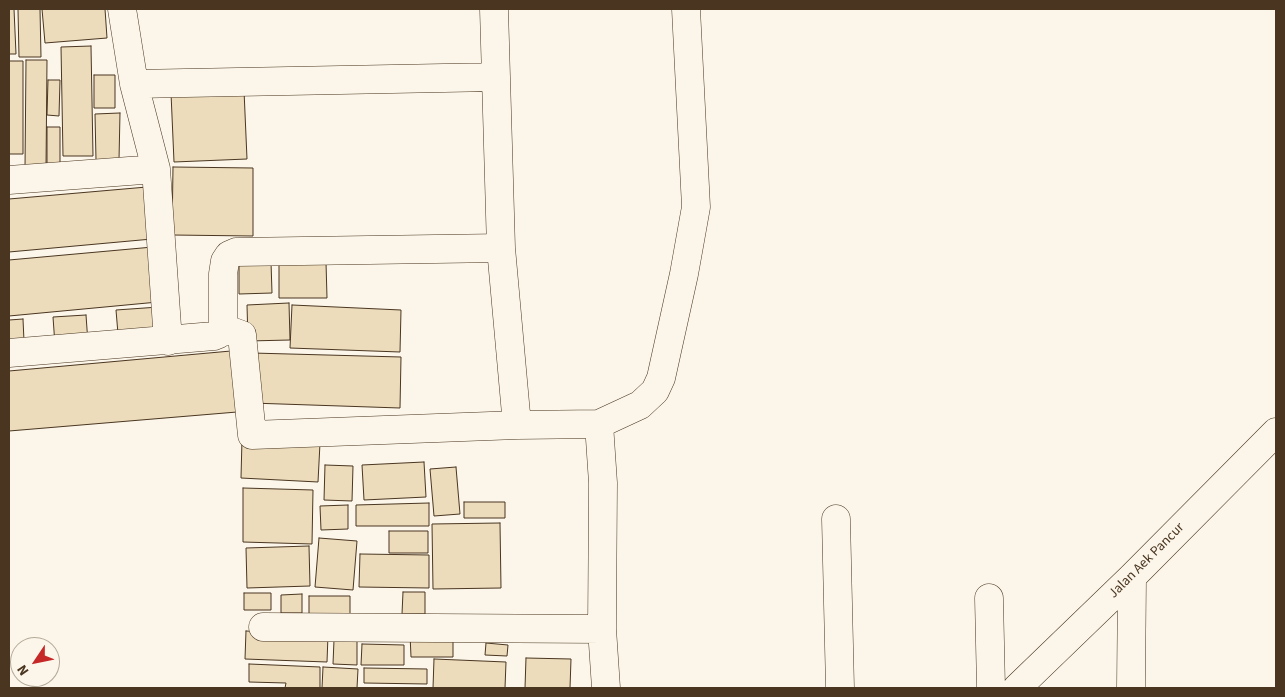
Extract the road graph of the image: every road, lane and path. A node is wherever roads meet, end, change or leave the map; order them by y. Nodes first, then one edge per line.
1 (122, 9) edge
2 (494, 9) edge
3 (686, 9) edge
4 (495, 77) junction
5 (134, 84) junction
6 (156, 169) junction
7 (9, 180) edge
8 (502, 248) junction
9 (223, 328) junction
10 (168, 341) junction
11 (9, 353) edge
12 (600, 424) junction
13 (518, 425) junction
14 (1272, 443) edge
15 (836, 519) dead end
16 (1132, 577) junction
17 (989, 598) dead end
18 (263, 627) dead end
19 (602, 629) junction
20 (606, 688) edge
21 (840, 688) edge
22 (991, 688) edge
23 (1016, 688) edge
24 (1131, 688) edge

1 - 5 street
2 - 4 street
3 - 12 street
4 - 5 street
4 - 8 street
5 - 6 street
6 - 7 street
6 - 10 street
8 - 9 street
8 - 13 street
9 - 10 street
9 - 13 street
10 - 11 street
12 - 13 street
12 - 19 street
14 - 16 street, Jalan Aek Pancur
15 - 21 street
16 - 23 street, Jalan Aek Pancur
16 - 24 street
17 - 22 street
18 - 19 street
19 - 20 street

